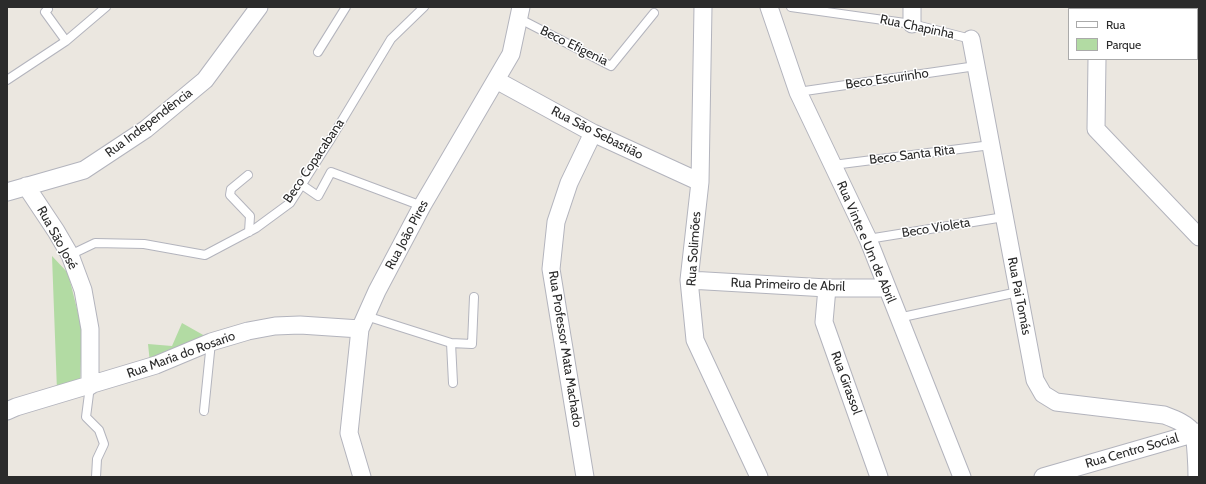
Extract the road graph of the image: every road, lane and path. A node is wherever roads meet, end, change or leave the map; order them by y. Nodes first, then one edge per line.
1 (47, 7) edge
2 (106, 7) edge
3 (259, 7) edge
4 (346, 7) edge
5 (424, 7) edge
6 (703, 7) edge
7 (769, 7) edge
8 (791, 7) edge
9 (912, 7) edge
10 (520, 13) edge
11 (654, 13) dead end
12 (912, 24) junction
13 (971, 39) joint
14 (66, 41) junction
15 (318, 52) dead end
16 (1097, 60) edge
17 (976, 66) junction
18 (7, 80) edge
19 (496, 80) junction
20 (798, 92) junction
21 (593, 133) junction
22 (991, 145) junction
23 (832, 165) junction
24 (248, 175) dead end
25 (700, 182) junction
26 (302, 184) junction
27 (26, 186) junction
28 (7, 192) edge
29 (422, 206) junction
30 (1004, 217) junction
31 (249, 232) junction
32 (1199, 238) edge
33 (868, 239) junction
34 (70, 255) junction
35 (689, 280) junction
36 (827, 288) junction
37 (887, 288) junction
38 (1018, 292) junction
39 (474, 298) dead end
40 (898, 318) junction
41 (363, 322) junction
42 (212, 342) junction
43 (451, 343) junction
44 (453, 383) dead end
45 (90, 386) junction
46 (7, 411) edge
47 (204, 411) dead end
48 (1196, 432) edge
49 (1046, 476) edge
50 (96, 477) edge
51 (362, 477) edge
52 (584, 477) edge
53 (759, 477) edge
54 (879, 477) edge
55 (962, 477) edge
56 (1197, 477) edge

1 - 14 lane
2 - 14 lane
3 - 27 street, Rua Independência
4 - 15 lane
5 - 26 lane, Beco Copacabana
6 - 25 street, Rua Solimões
7 - 20 street, Rua Vinte e Um de Abril
8 - 12 lane, Rua Chapinha
9 - 12 street
10 - 11 lane, Beco Efigenia
10 - 19 street, Rua João Pires
12 - 13 lane, Rua Chapinha
13 - 17 street, Rua Pai Tomás
14 - 18 lane
16 - 32 street
17 - 20 lane, Beco Escurinho
17 - 22 street, Rua Pai Tomás
19 - 21 street, Rua São Sebastião
19 - 29 street, Rua João Pires
20 - 23 street, Rua Vinte e Um de Abril
21 - 25 street, Rua São Sebastião
21 - 52 street, Rua Professor Mata Machado
22 - 23 lane, Beco Santa Rita
22 - 30 street, Rua Pai Tomás
23 - 33 street, Rua Vinte e Um de Abril
24 - 31 lane
25 - 35 street, Rua Solimões
26 - 29 lane
26 - 31 lane, Beco Copacabana
27 - 28 street, Rua Independência
27 - 34 street, Rua São José
29 - 41 street, Rua João Pires
30 - 33 lane, Beco Violeta
30 - 38 street, Rua Pai Tomás
31 - 34 lane, Beco Copacabana
33 - 37 street, Rua Vinte e Um de Abril
34 - 45 street, Rua São José
35 - 36 street, Rua Primeiro de Abril
35 - 53 street, Rua Solimões
36 - 37 street, Rua Primeiro de Abril
36 - 54 street, Rua Girassol
37 - 40 street, Rua Vinte e Um de Abril
38 - 40 lane
38 - 48 street, Rua Pai Tomás
39 - 43 lane
40 - 55 street, Rua Vinte e Um de Abril
41 - 42 street, Rua Maria do Rosario
41 - 43 lane
41 - 51 street, Rua João Pires
42 - 45 street, Rua Maria do Rosario
42 - 47 lane
43 - 44 lane
45 - 46 street, Rua Maria do Rosario
45 - 50 lane
48 - 49 street, Rua Centro Social
48 - 56 street

